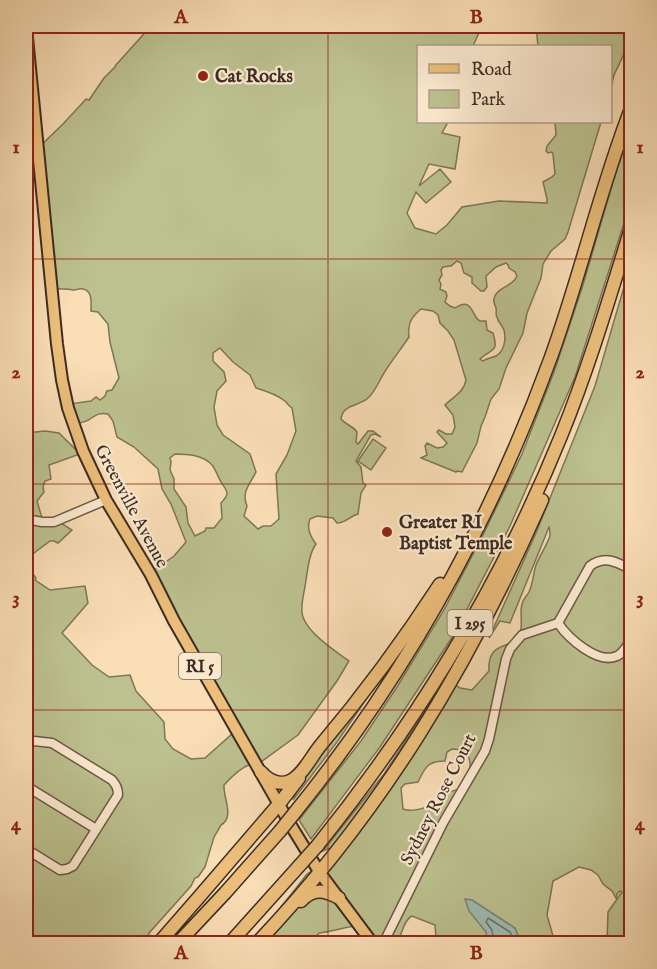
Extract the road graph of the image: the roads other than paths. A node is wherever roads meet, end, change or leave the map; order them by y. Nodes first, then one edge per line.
1 (26, 30) edge
2 (632, 106) edge
3 (632, 225) edge
4 (583, 377) junction
5 (106, 500) junction
6 (26, 519) edge
7 (472, 540) junction
8 (632, 570) edge
9 (558, 623) junction
10 (632, 638) edge
11 (332, 733) junction
12 (26, 743) edge
13 (261, 772) junction
14 (26, 786) edge
15 (279, 804) junction
16 (96, 829) junction
17 (26, 849) edge
18 (320, 873) junction
19 (339, 898) junction
20 (277, 921) junction
21 (158, 944) edge
22 (177, 944) edge
23 (229, 944) edge
24 (256, 944) edge
25 (373, 944) edge
26 (384, 944) edge

1 - 5 main road, Greenville Avenue / RI 5
2 - 7 highway, I 295
3 - 4 highway, I 295
4 - 18 highway
4 - 23 highway, I 295, bridge
5 - 6 street
5 - 13 main road, Greenville Avenue / RI 5
7 - 11 highway
7 - 22 highway, I 295, bridge
8 - 9 street
9 - 10 street
9 - 26 street, Sydney Rose Court
11 - 13 highway
11 - 15 highway
12 - 16 street
13 - 15 main road, Greenville Avenue / RI 5
14 - 16 street
15 - 18 main road, Greenville Avenue / RI 5
15 - 21 highway
16 - 17 street
18 - 19 main road, Greenville Avenue / RI 5
18 - 20 highway
19 - 20 highway
19 - 25 main road, Greenville Avenue / RI 5
20 - 24 highway

